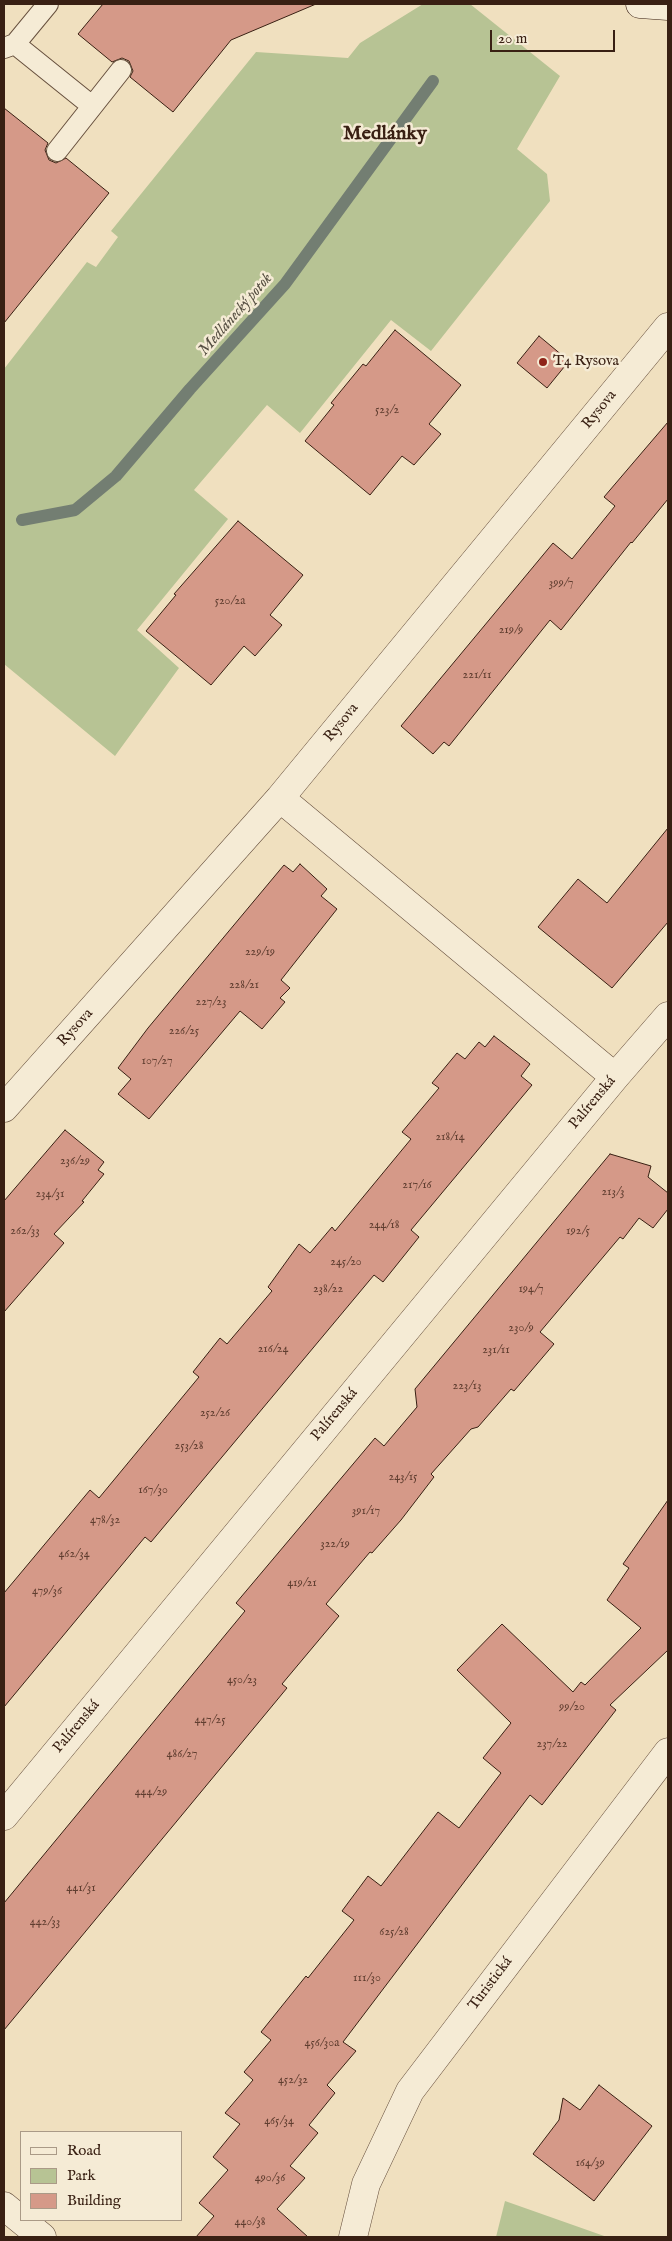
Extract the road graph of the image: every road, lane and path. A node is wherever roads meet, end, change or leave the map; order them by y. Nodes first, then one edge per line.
1 (48, 4) edge
2 (640, 4) edge
3 (668, 6) edge
4 (9, 46) edge
5 (121, 70) dead end
6 (92, 106) junction
7 (57, 151) dead end
8 (668, 327) edge
9 (280, 798) junction
10 (668, 1016) edge
11 (615, 1077) junction
12 (4, 1108) edge
13 (668, 1752) edge
14 (4, 1816) edge
15 (4, 2206) edge
16 (20, 2219) edge
17 (22, 2221) edge
18 (42, 2237) edge
19 (353, 2237) edge

1 - 4 lane
2 - 3 street
4 - 6 lane
5 - 6 lane
6 - 7 lane
8 - 9 street, Rysova
9 - 11 street
9 - 12 street, Rysova
10 - 11 street, Palírenská
11 - 14 street, Palírenská
13 - 19 street, Turistická
15 - 16 street
17 - 18 street

